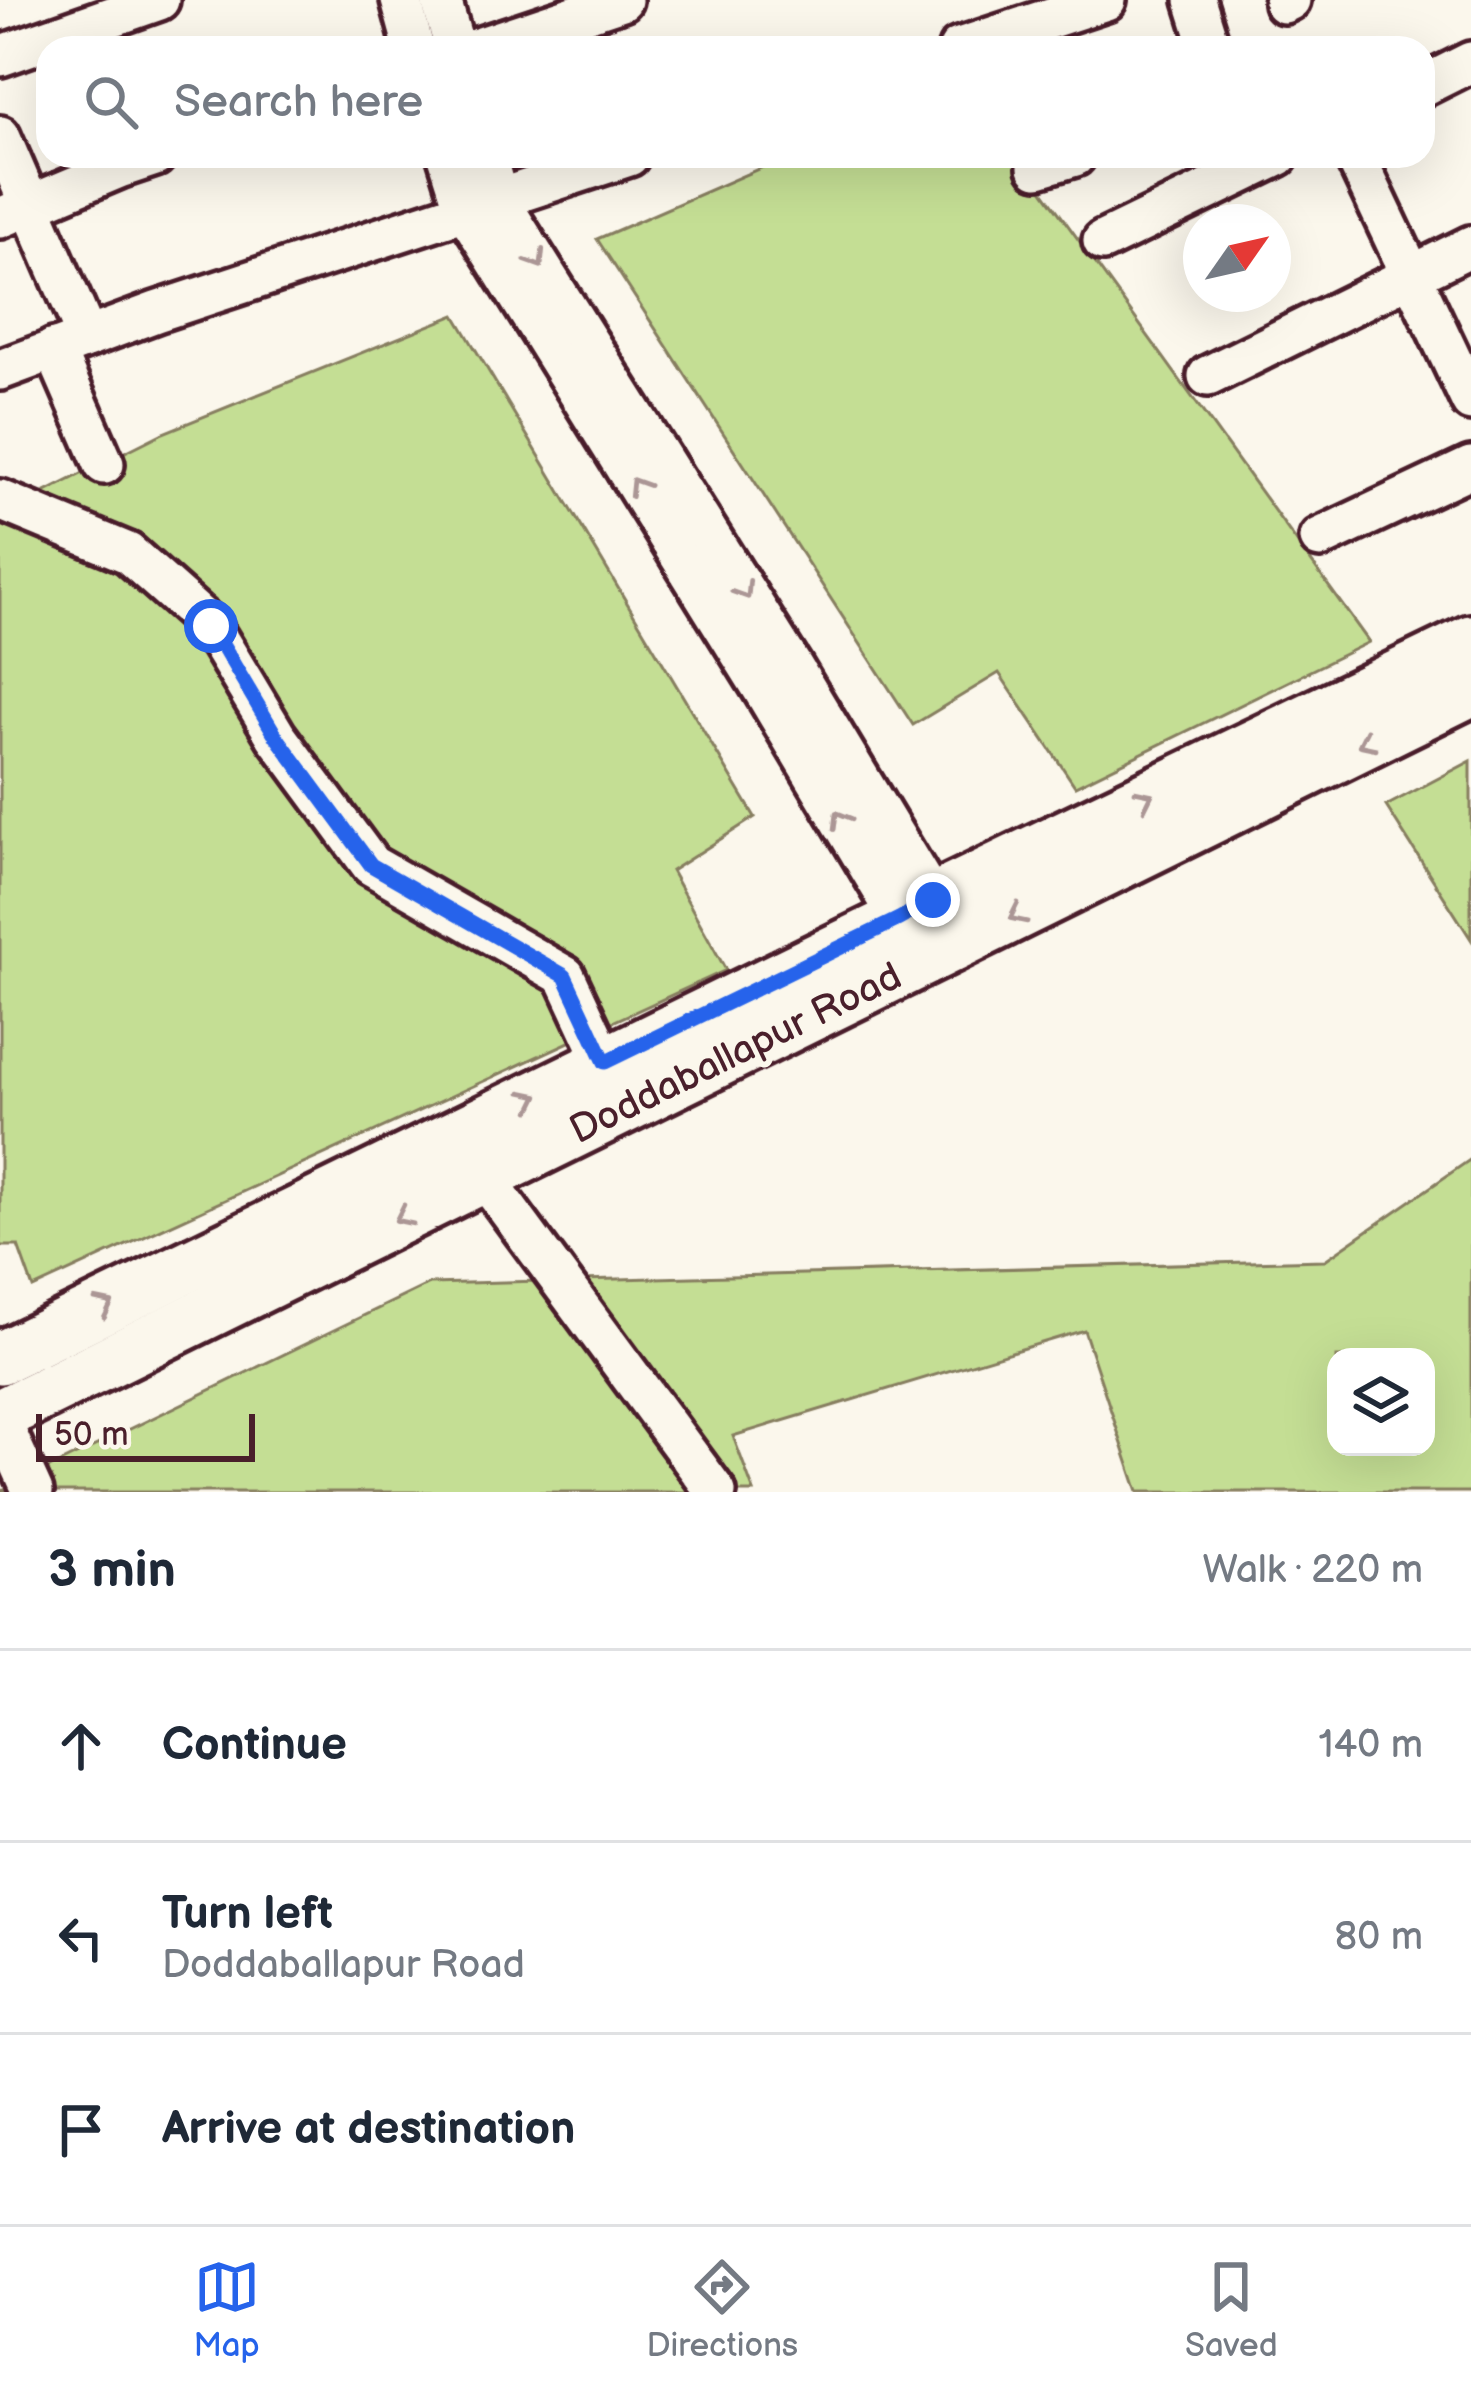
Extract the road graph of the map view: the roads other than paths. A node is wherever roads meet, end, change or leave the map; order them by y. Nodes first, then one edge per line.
1 (159, 0) edge
2 (401, 0) edge
3 (441, 0) edge
4 (622, 0) edge
5 (1106, 0) edge
6 (1195, 0) edge
7 (57, 36) edge
8 (411, 36) edge
9 (452, 36) edge
10 (514, 36) edge
11 (996, 36) edge
12 (1206, 36) edge
13 (36, 43) edge
14 (0, 56) edge
15 (1471, 62) edge
16 (1435, 80) edge
17 (0, 136) edge
18 (119, 168) edge
19 (456, 168) edge
20 (485, 168) edge
21 (592, 168) edge
22 (1253, 168) edge
23 (1361, 168) edge
24 (482, 204) junction
25 (15, 212) edge
26 (1103, 241) dead end
27 (1471, 246) edge
28 (1413, 275) junction
29 (70, 343) junction
30 (0, 370) edge
31 (1208, 376) dead end
32 (1471, 400) edge
33 (104, 464) dead end
34 (1471, 466) edge
35 (0, 500) edge
36 (1320, 538) dead end
37 (1471, 641) edge
38 (1471, 690) edge
39 (916, 910) junction
40 (605, 1062) junction
41 (484, 1177) junction
42 (0, 1358) edge
43 (0, 1417) edge
44 (33, 1492) edge
45 (716, 1492) edge

1 - 7 street
2 - 8 street
3 - 9 street
4 - 10 street
5 - 11 street
6 - 12 street
13 - 14 street
15 - 16 street
17 - 25 street
18 - 25 street
19 - 24 street
20 - 24 street
21 - 24 street
22 - 26 street
23 - 28 street
24 - 29 street
24 - 39 street
25 - 29 street
27 - 28 street
28 - 31 street
28 - 32 street
29 - 30 street
29 - 33 street
34 - 36 street
35 - 40 street
39 -> 37 main road, Doddaballapur Road
38 -> 41 main road, Doddaballapur Road
39 - 40 main road, Doddaballapur Road
42 -> 40 main road, Doddaballapur Road
41 -> 43 main road, Doddaballapur Road
41 - 45 street
43 - 44 street

